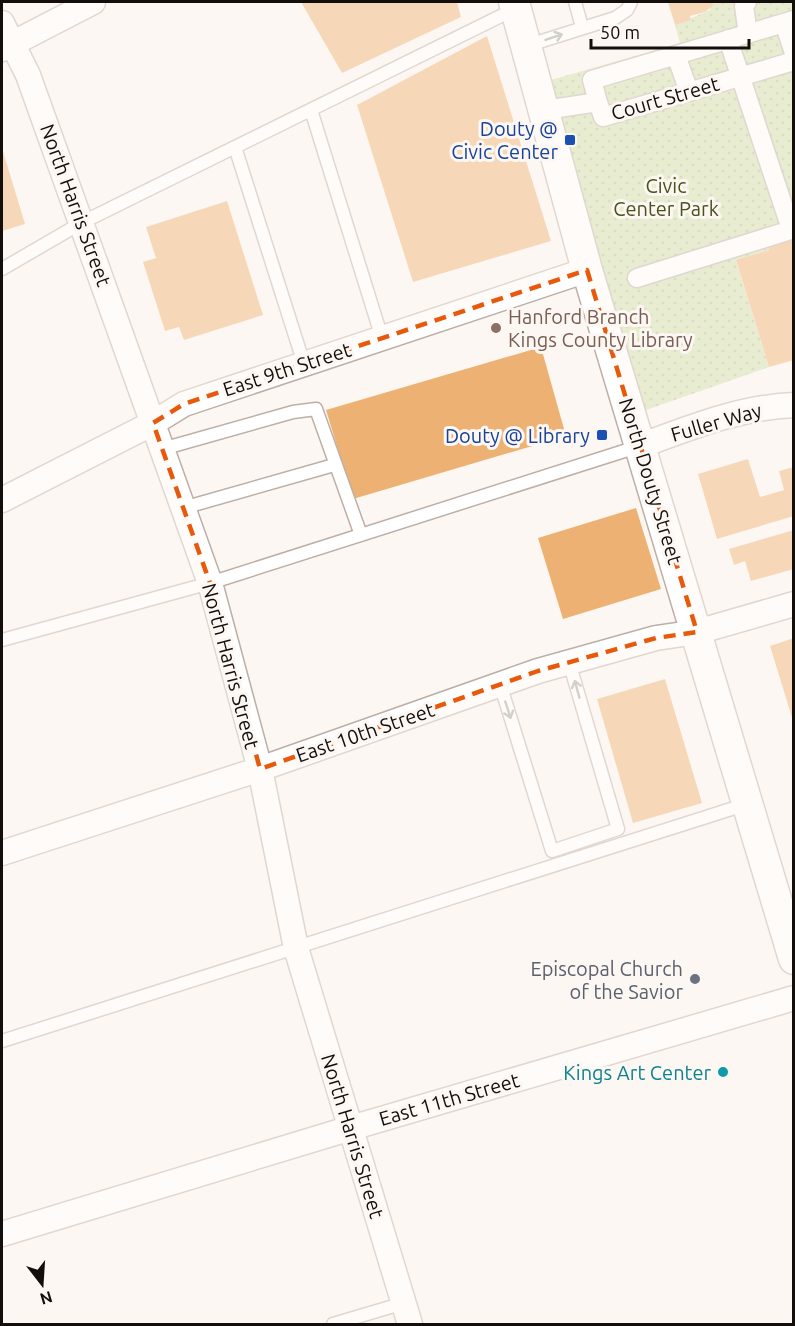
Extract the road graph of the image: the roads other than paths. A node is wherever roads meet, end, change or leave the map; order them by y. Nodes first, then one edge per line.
1 (93, 2) edge
2 (575, 2) edge
3 (631, 2) edge
4 (747, 2) edge
5 (515, 5) edge
6 (789, 22) edge
7 (582, 27) junction
8 (748, 34) junction
9 (5, 38) edge
10 (729, 39) junction
11 (526, 46) junction
12 (794, 53) edge
13 (676, 55) junction
14 (794, 61) edge
15 (741, 76) junction
16 (689, 92) junction
17 (598, 102) junction
18 (311, 110) junction
19 (544, 110) junction
20 (235, 147) junction
21 (83, 222) junction
22 (792, 229) edge
23 (2, 269) edge
24 (587, 270) junction
25 (637, 278) dead end
26 (382, 338) junction
27 (304, 364) junction
28 (794, 405) edge
29 (153, 423) junction
30 (640, 446) junction
31 (162, 449) junction
32 (334, 465) junction
33 (2, 500) edge
34 (183, 508) junction
35 (361, 535) junction
36 (210, 583) junction
37 (794, 604) edge
38 (697, 632) junction
39 (2, 640) edge
40 (569, 662) junction
41 (500, 684) junction
42 (260, 769) junction
43 (748, 804) junction
44 (2, 853) edge
45 (787, 917) edge
46 (296, 948) junction
47 (794, 959) edge
48 (794, 998) edge
49 (2, 1041) edge
50 (351, 1128) junction
51 (2, 1234) edge
52 (407, 1314) edge
53 (333, 1324) edge

1 - 9 street
2 - 7 lane
3 - 7 lane
4 - 8 street
5 - 11 street, North Douty Street
5 - 18 lane
6 - 8 street
6 - 12 street
11 -> 7 lane
8 - 10 street
9 - 21 street, North Harris Street
10 - 13 street
10 - 15 street
11 - 19 street, North Douty Street
13 - 16 street
13 - 17 street
14 - 15 street, Court Street
15 - 16 street, Court Street
15 - 22 street
16 - 17 street, Court Street
17 - 19 street, Court Street
18 - 20 lane
18 - 26 lane
19 - 24 street, North Douty Street
20 - 21 lane
20 - 27 lane
21 - 23 lane
21 - 29 street, North Harris Street
22 - 25 street
24 - 26 street, East 9th Street
24 - 30 street, North Douty Street
26 - 27 street, East 9th Street
27 - 29 street, East 9th Street
28 - 30 street, Fuller Way
29 - 31 street, North Harris Street
29 - 33 street, East 9th Street
30 - 35 lane
30 - 38 street, North Douty Street
31 - 32 lane
31 - 34 street, North Harris Street
32 - 34 lane
32 - 35 lane
34 - 36 street, North Harris Street
35 - 36 lane
36 - 39 lane
36 - 42 street, North Harris Street
37 - 38 street, East 10th Street
38 - 40 street, East 10th Street
38 - 43 street, North Douty Street
40 - 41 street, East 10th Street
41 -> 40 lane
41 - 42 street, East 10th Street
42 - 44 street, East 10th Street
42 - 46 street, North Harris Street
43 - 45 street, North Douty Street
43 - 46 lane
45 - 47 street, North Douty Street
46 - 49 lane
46 - 50 street, North Harris Street
48 - 50 street, East 11th Street
50 - 51 street, East 11th Street
50 - 52 street, North Harris Street
52 - 53 lane

